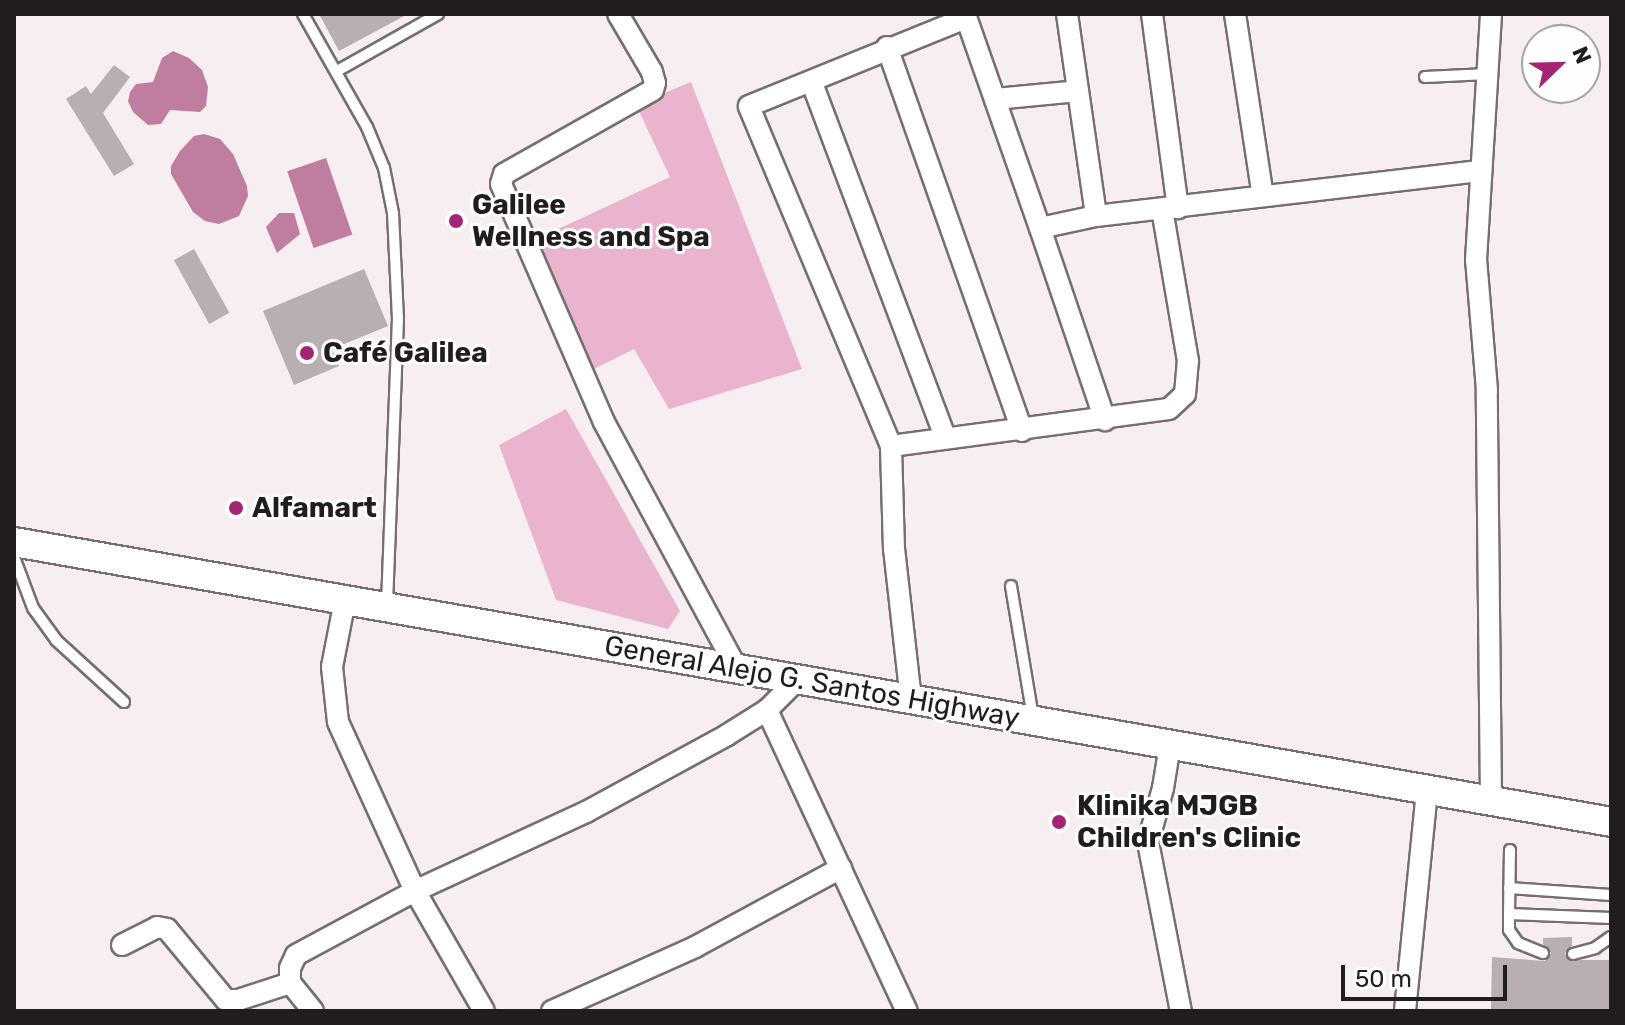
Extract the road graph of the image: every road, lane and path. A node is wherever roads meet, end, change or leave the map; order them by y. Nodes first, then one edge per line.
1 (303, 14) edge
2 (438, 14) edge
3 (618, 14) edge
4 (1067, 14) edge
5 (1152, 14) edge
6 (1235, 14) edge
7 (1491, 14) edge
8 (966, 16) edge
9 (887, 47) junction
10 (337, 71) junction
11 (1488, 74) junction
12 (1425, 77) dead end
13 (812, 83) junction
14 (1078, 91) junction
15 (995, 99) junction
16 (1481, 171) junction
17 (1263, 196) junction
18 (1170, 209) junction
19 (1096, 216) junction
20 (1040, 228) junction
21 (1105, 420) junction
22 (1022, 431) junction
23 (945, 437) junction
24 (891, 446) junction
25 (14, 542) edge
26 (14, 557) edge
27 (1011, 586) dead end
28 (345, 600) junction
29 (387, 607) junction
30 (737, 669) junction
31 (795, 682) junction
32 (911, 700) junction
33 (124, 702) dead end
34 (767, 710) junction
35 (1033, 722) junction
36 (1170, 745) junction
37 (1427, 790) junction
38 (1491, 800) junction
39 (1611, 822) edge
40 (1510, 850) dead end
41 (841, 868) junction
42 (1509, 888) junction
43 (415, 891) junction
44 (1611, 895) edge
45 (1509, 914) junction
46 (1611, 918) edge
47 (1611, 937) edge
48 (122, 945) dead end
49 (1543, 953) dead end
50 (1573, 954) dead end
51 (290, 983) junction
52 (313, 1011) edge
53 (484, 1011) edge
54 (552, 1011) edge
55 (907, 1011) edge
56 (1181, 1011) edge
57 (1405, 1011) edge

1 - 10 lane
2 - 10 lane
3 - 30 street
4 - 14 street
5 - 18 street
6 - 17 street
7 - 11 street
8 - 9 street
8 - 15 street
9 - 13 street
9 - 22 street
10 - 29 lane
11 - 12 lane
11 - 16 street
13 - 23 street
13 - 24 street
14 - 15 street
14 - 19 street
15 - 20 street
16 - 17 street
16 - 38 street
17 - 18 street
18 - 19 street
18 - 21 street
19 - 20 street
20 - 21 street
21 - 22 street
22 - 23 street
23 - 24 street
24 - 32 street
25 - 28 main road, General Alejo G. Santos Highway
26 - 33 lane
27 - 35 lane
28 - 29 main road, General Alejo G. Santos Highway
28 - 43 street
29 - 30 main road, General Alejo G. Santos Highway
30 - 31 main road, General Alejo G. Santos Highway
31 - 32 main road, General Alejo G. Santos Highway
31 - 34 street
32 - 35 main road, General Alejo G. Santos Highway
34 - 41 street
34 - 43 street
35 - 36 main road, General Alejo G. Santos Highway
36 - 37 main road, General Alejo G. Santos Highway
36 - 56 street
37 - 38 main road, General Alejo G. Santos Highway
37 - 57 street
38 - 39 main road, General Alejo G. Santos Highway
40 - 42 lane
41 - 54 street
41 - 55 street
42 - 44 lane
42 - 45 lane
43 - 51 street
43 - 53 street
45 - 46 lane
45 - 49 lane
47 - 50 lane
48 - 51 street
51 - 52 street

